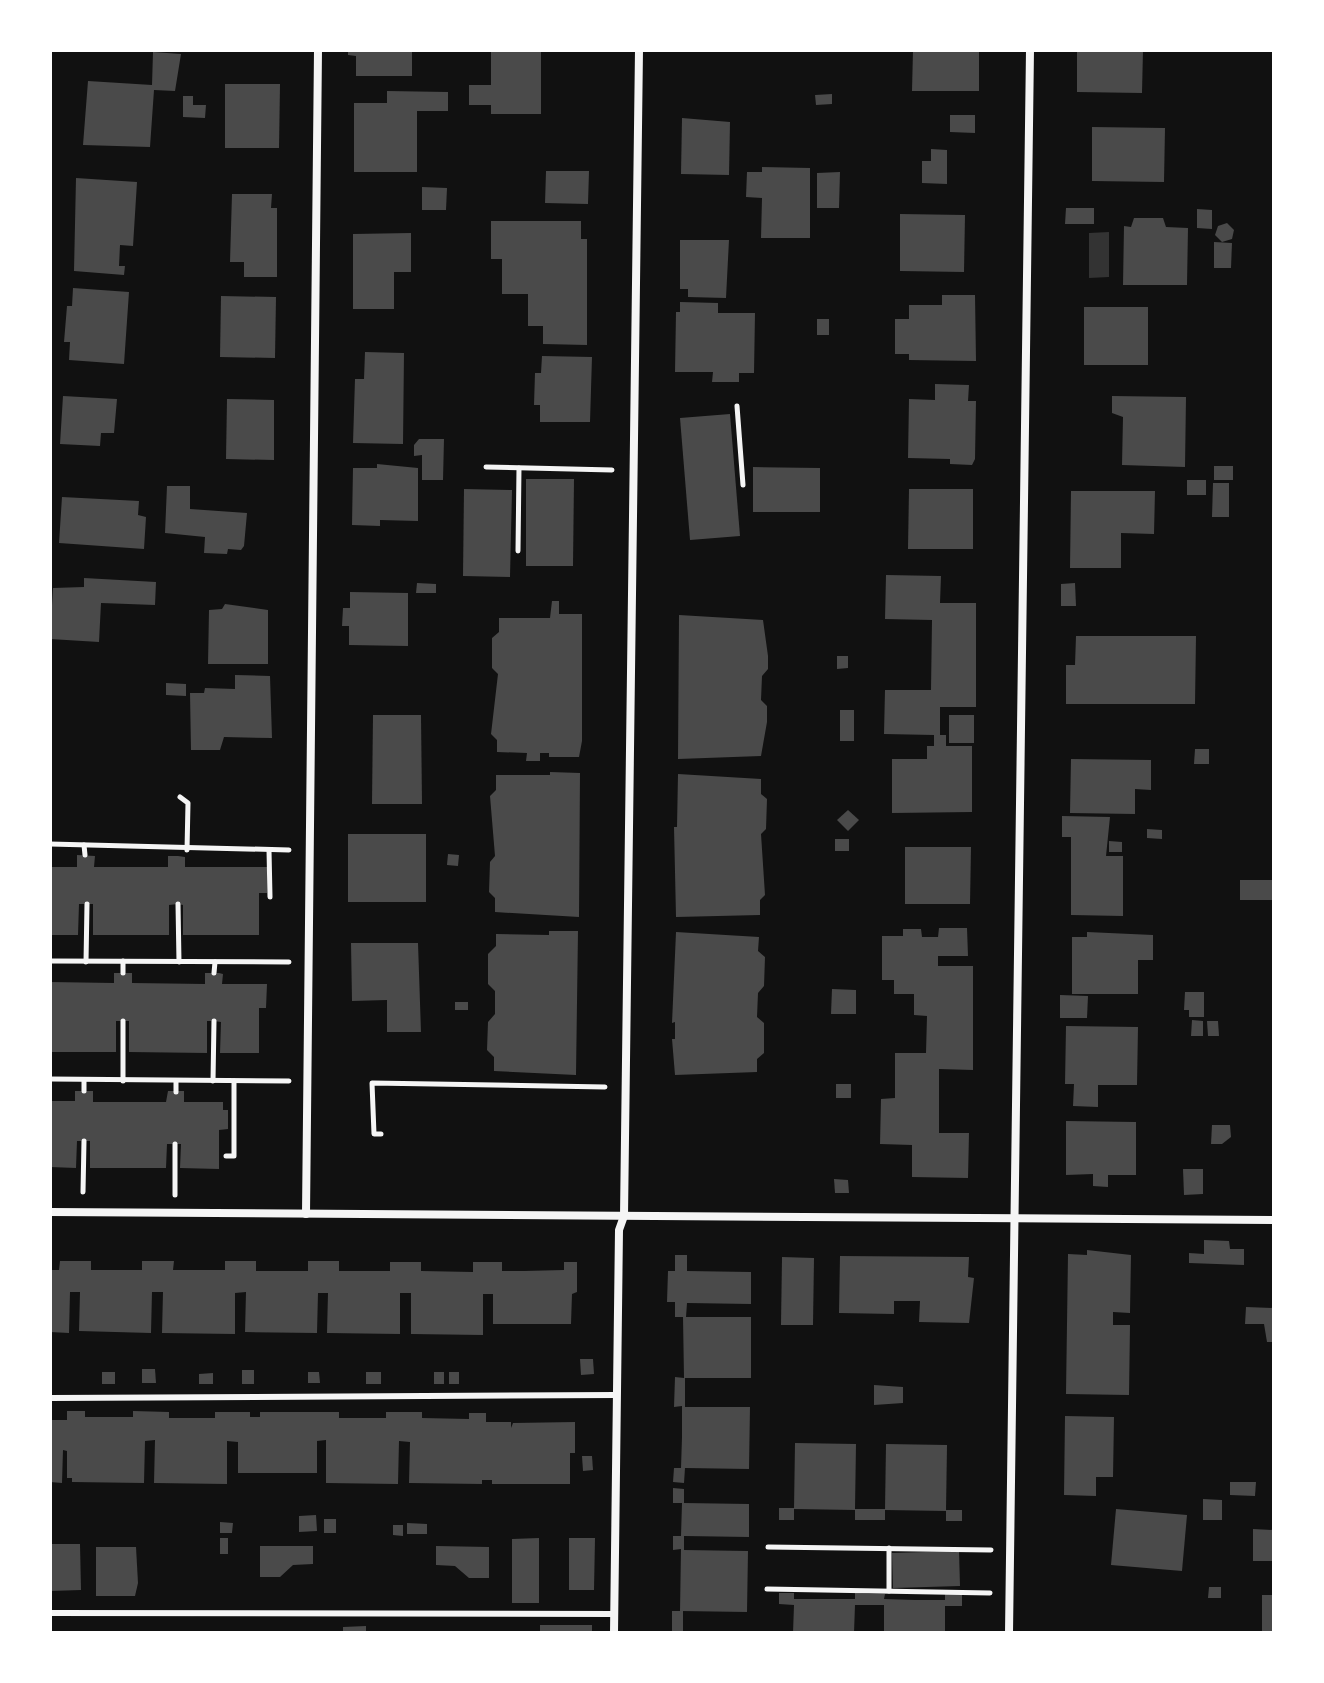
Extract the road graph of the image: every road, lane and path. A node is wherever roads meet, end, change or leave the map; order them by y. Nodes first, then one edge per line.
1 (318, 50) edge
2 (639, 50) edge
3 (1030, 50) edge
4 (737, 406) dead end
5 (486, 467) dead end
6 (519, 468) junction
7 (633, 470) junction
8 (743, 485) dead end
9 (518, 551) dead end
10 (180, 797) dead end
11 (50, 844) edge
12 (84, 845) junction
13 (187, 850) junction
14 (269, 850) junction
15 (310, 850) junction
16 (85, 855) dead end
17 (270, 897) dead end
18 (87, 904) dead end
19 (178, 904) dead end
20 (50, 961) edge
21 (123, 961) junction
22 (86, 962) junction
23 (179, 962) junction
24 (215, 962) junction
25 (308, 962) junction
26 (123, 973) dead end
27 (214, 973) dead end
28 (123, 1021) dead end
29 (214, 1021) dead end
30 (50, 1079) edge
31 (84, 1080) junction
32 (123, 1081) junction
33 (176, 1081) junction
34 (213, 1081) junction
35 (234, 1081) junction
36 (307, 1081) junction
37 (626, 1088) junction
38 (84, 1091) dead end
39 (176, 1092) dead end
40 (381, 1134) dead end
41 (84, 1141) dead end
42 (175, 1144) dead end
43 (226, 1156) dead end
44 (50, 1212) edge
45 (82, 1212) junction
46 (175, 1213) junction
47 (306, 1214) junction
48 (624, 1216) junction
49 (1016, 1218) junction
50 (1274, 1220) edge
51 (617, 1395) junction
52 (50, 1398) edge
53 (768, 1547) dead end
54 (889, 1548) junction
55 (1011, 1550) junction
56 (767, 1589) dead end
57 (889, 1591) junction
58 (1010, 1593) junction
59 (50, 1613) edge
60 (615, 1614) junction
61 (614, 1633) edge
62 (1009, 1633) edge

1 - 15 street
2 - 7 street
3 - 49 street
4 - 8 path
5 - 6 path
6 - 7 path
6 - 9 path
7 - 37 street
10 - 13 path
11 - 12 path
12 - 13 path
12 - 16 path
13 - 14 path
14 - 15 path
14 - 17 path
15 - 25 street
18 - 22 path
19 - 23 path
20 - 22 path
21 - 22 path
21 - 23 path
21 - 26 path
23 - 24 path
24 - 25 path
24 - 27 path
25 - 36 street
28 - 32 path
29 - 34 path
30 - 31 path
31 - 32 path
31 - 38 path
32 - 33 path
33 - 34 path
33 - 39 path
34 - 35 path
35 - 36 path
35 - 43 path
36 - 47 street
37 - 40 path
37 - 48 street
41 - 45 path
42 - 46 path
44 - 45 street
45 - 46 street
46 - 47 street
47 - 48 street
48 - 49 street
48 - 51 street
49 - 50 street
49 - 55 street
51 - 52 lane
51 - 60 street
53 - 54 path
54 - 55 path
54 - 57 path
55 - 58 street
56 - 57 path
57 - 58 path
58 - 62 street
59 - 60 lane
60 - 61 street

